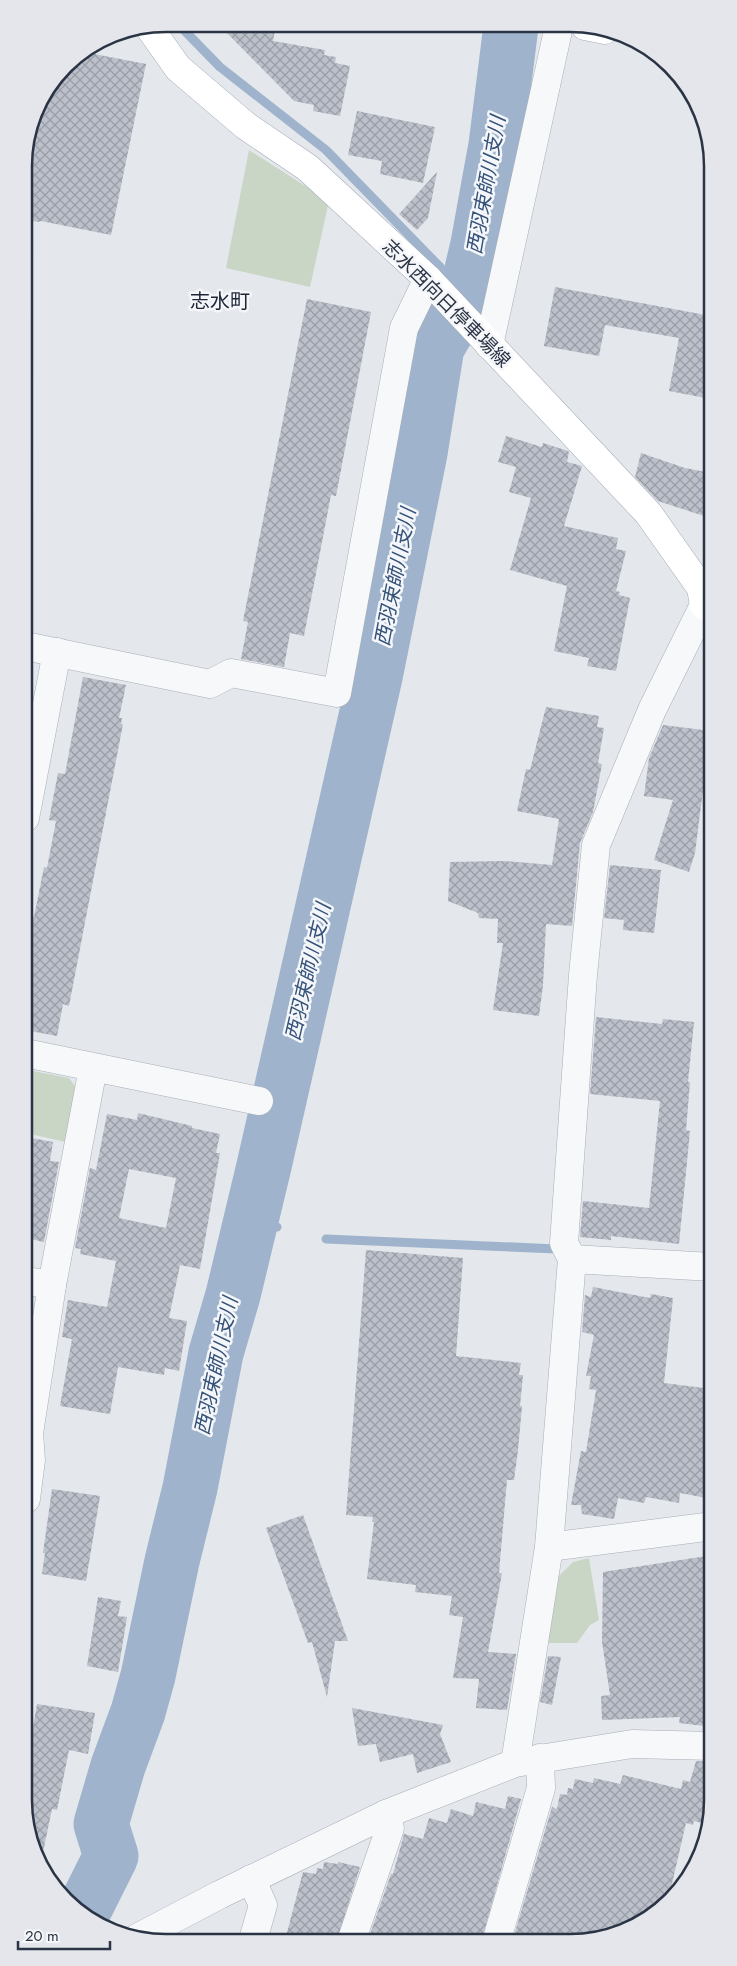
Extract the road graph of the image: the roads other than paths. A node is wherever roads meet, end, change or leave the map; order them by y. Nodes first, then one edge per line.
1 (557, 32) edge
2 (154, 34) edge
3 (428, 279) junction
4 (489, 345) junction
5 (704, 598) edge
6 (704, 614) edge
7 (33, 647) edge
8 (57, 652) junction
9 (33, 778) edge
10 (32, 1055) edge
11 (93, 1068) junction
12 (260, 1101) dead end
13 (572, 1259) junction
14 (704, 1267) edge
15 (32, 1282) edge
16 (52, 1285) junction
17 (32, 1407) edge
18 (704, 1527) edge
19 (549, 1548) junction
20 (704, 1746) edge
21 (527, 1761) junction
22 (386, 1814) junction
23 (251, 1879) junction
24 (149, 1932) edge
25 (254, 1934) edge
26 (354, 1934) edge
27 (499, 1934) edge

1 - 4 street
2 - 3 main road, 志水西向日停車場線
3 - 4 main road, 志水西向日停車場線
3 - 8 street
4 - 5 main road, 志水西向日停車場線
6 - 13 street
7 - 8 street
8 - 9 street
10 - 11 street
11 - 12 street
11 - 16 street
13 - 14 street
13 - 19 street
15 - 16 street
16 - 17 street
18 - 19 street
19 - 21 street
20 - 21 street
21 - 22 street
21 - 27 street
22 - 23 street
22 - 26 street
23 - 24 street
23 - 25 street

